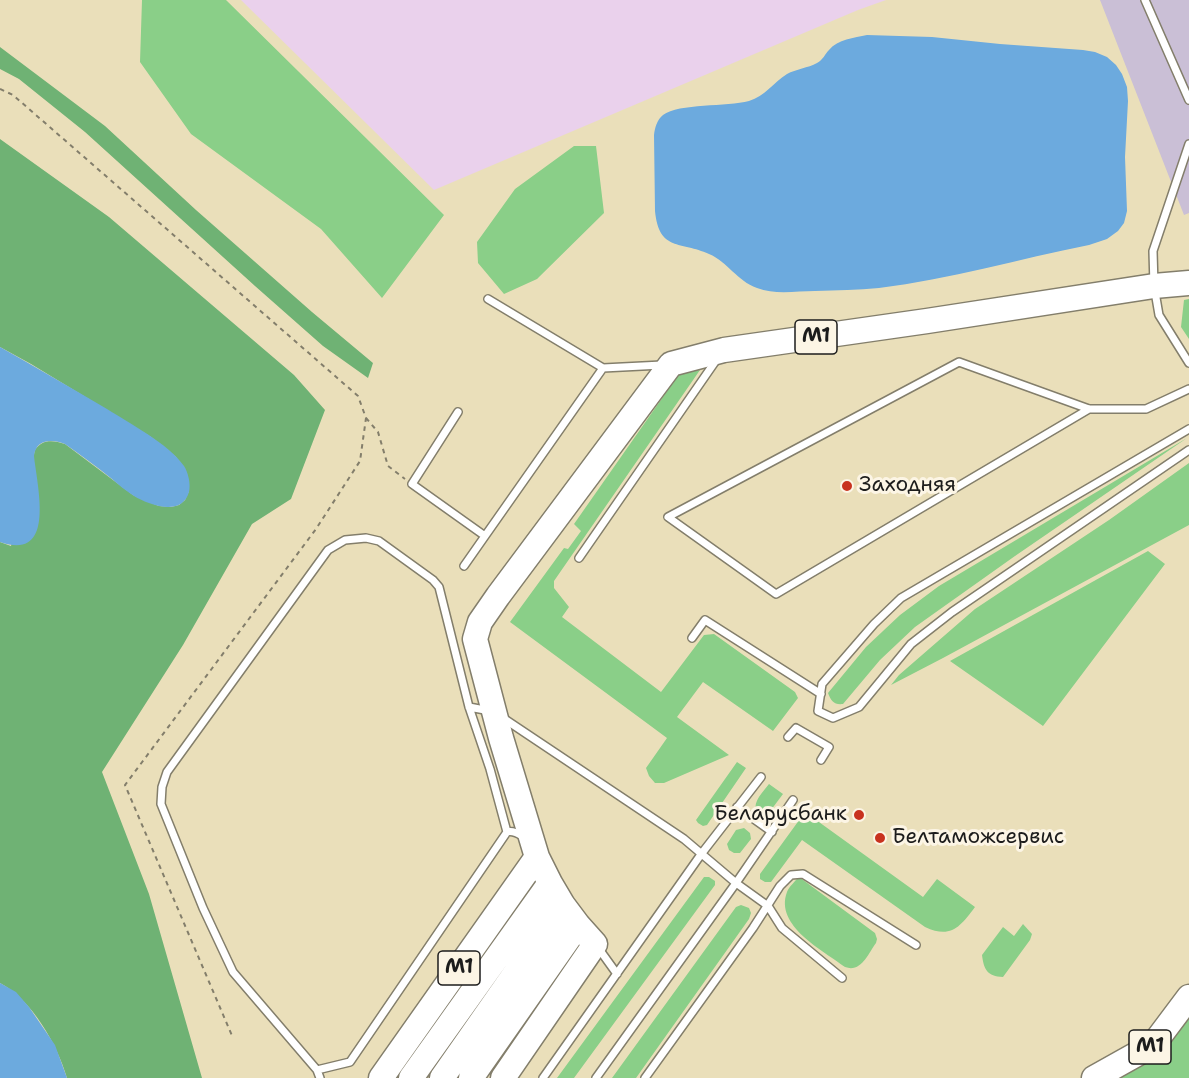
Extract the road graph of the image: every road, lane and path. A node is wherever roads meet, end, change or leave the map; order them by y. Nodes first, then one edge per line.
1 (1145, 0) edge
2 (0, 89) edge
3 (1189, 100) edge
4 (1189, 144) edge
5 (1189, 283) edge
6 (1154, 286) junction
7 (488, 299) dead end
8 (724, 350) junction
9 (1189, 363) edge
10 (671, 364) junction
11 (603, 368) junction
12 (1189, 389) edge
13 (1089, 409) junction
14 (458, 412) dead end
15 (366, 418) junction
16 (1189, 429) edge
17 (1189, 450) edge
18 (412, 484) junction
19 (485, 536) junction
20 (579, 558) dead end
21 (464, 566) dead end
22 (692, 638) dead end
23 (821, 694) junction
24 (469, 707) junction
25 (494, 712) junction
26 (788, 737) dead end
27 (821, 760) dead end
28 (760, 777) dead end
29 (793, 800) dead end
30 (737, 807) junction
31 (507, 832) junction
32 (772, 832) junction
33 (702, 854) junction
34 (736, 883) junction
35 (561, 898) junction
36 (768, 906) junction
37 (916, 945) dead end
38 (617, 974) junction
39 (842, 978) dead end
40 (1189, 997) edge
41 (233, 1038) dead end
42 (318, 1074) edge
43 (381, 1078) edge
44 (396, 1078) edge
45 (411, 1078) edge
46 (426, 1078) edge
47 (442, 1078) edge
48 (457, 1078) edge
49 (471, 1078) edge
50 (484, 1078) edge
51 (503, 1078) edge
52 (543, 1078) edge
53 (596, 1078) edge
54 (645, 1078) edge
55 (1094, 1078) edge

1 - 3 lane
2 - 15 path
4 - 6 lane
5 - 6 highway, М1
6 - 8 highway, М1
6 - 9 lane
7 - 11 lane
8 - 10 highway, М1
8 - 20 lane
10 - 11 lane
10 - 25 highway
11 - 19 lane
12 - 13 lane
13 - 13 lane
14 - 18 lane
15 - 18 path
15 - 41 path
16 - 23 lane
17 - 23 lane
18 - 19 lane
19 - 21 lane
22 - 23 lane
24 - 25 lane
24 - 31 lane
24 - 42 lane
25 - 33 lane
25 - 35 highway
26 - 27 lane
28 - 30 lane
29 - 32 lane
30 - 32 lane
30 - 33 lane
31 - 35 lane
31 - 42 lane
32 - 34 lane
33 - 34 lane
33 - 38 lane
34 - 36 lane
34 - 53 lane
35 - 38 lane
35 - 43 highway, М1
35 - 44 highway, М1
35 - 45 highway, М1
35 - 46 highway, М1
35 - 47 highway, М1
35 - 48 highway
35 - 49 highway
35 - 50 highway
35 - 51 highway
36 - 37 lane
36 - 39 lane
36 - 54 lane
38 - 52 lane
40 - 55 highway, М1

